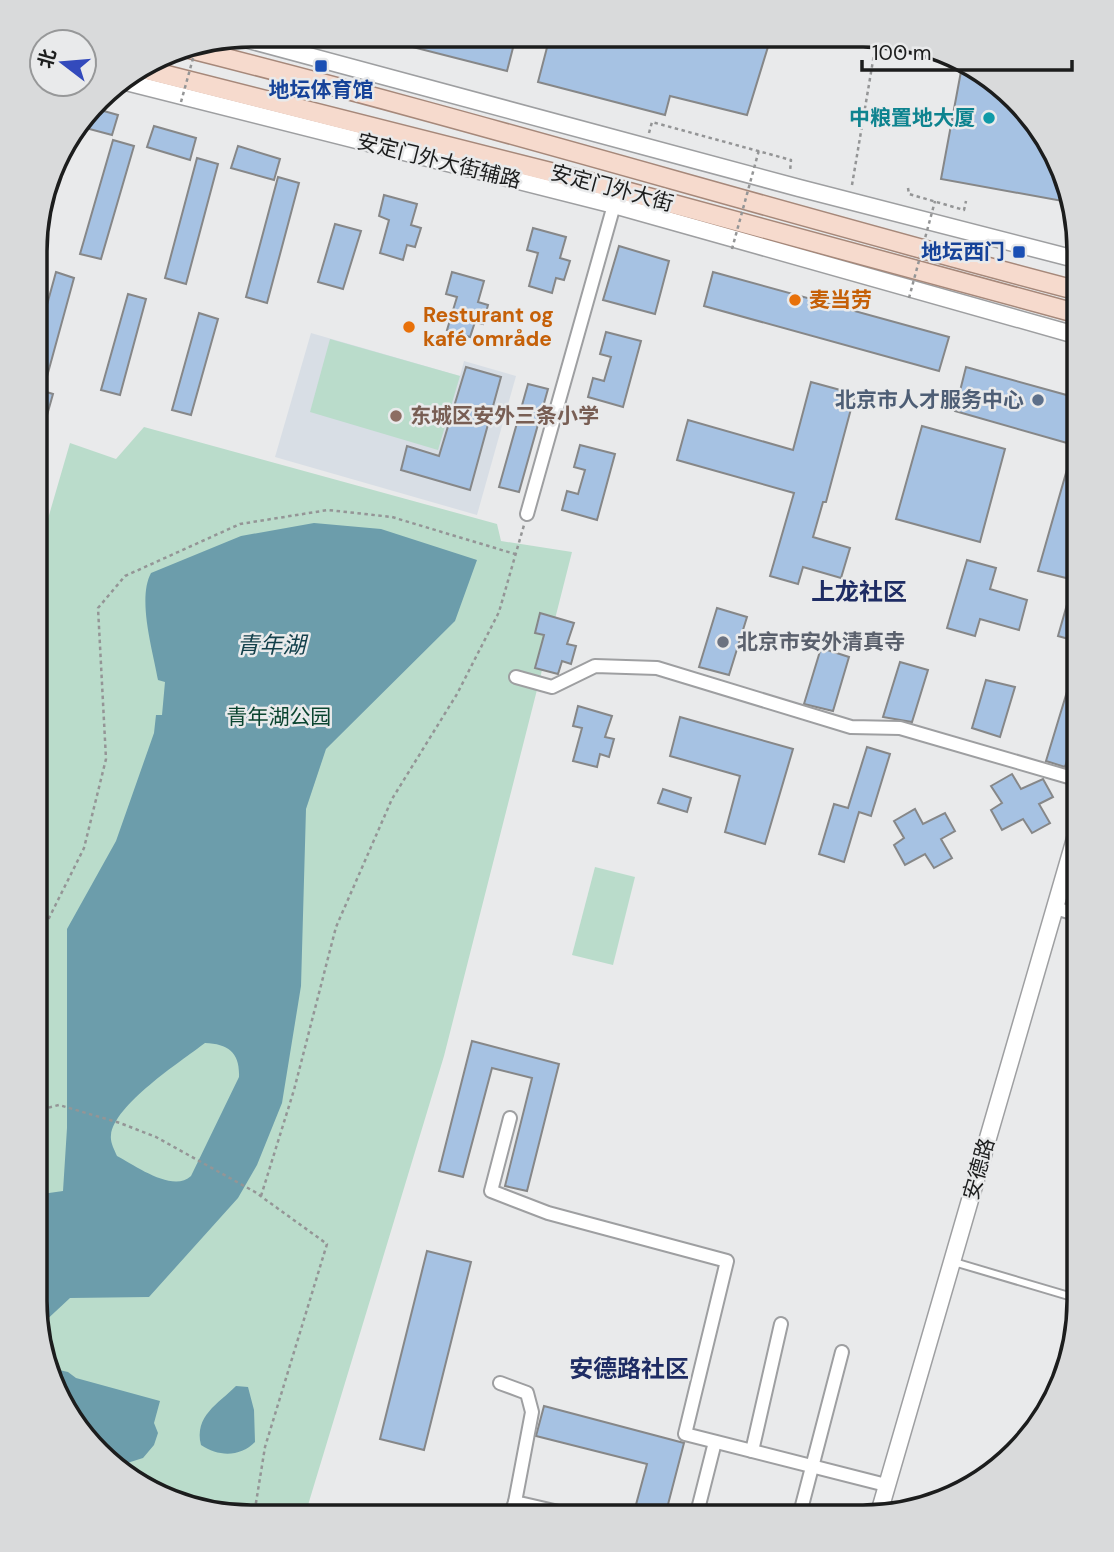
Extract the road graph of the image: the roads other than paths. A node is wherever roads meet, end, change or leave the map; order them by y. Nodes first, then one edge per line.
1 (275, 47) edge
2 (205, 53) edge
3 (155, 71) edge
4 (136, 83) edge
5 (616, 197) junction
6 (1067, 257) edge
7 (1067, 288) edge
8 (1067, 311) edge
9 (1067, 331) edge
10 (527, 514) road end
11 (516, 677) dead end
12 (1067, 776) edge
13 (1066, 869) edge
14 (1055, 908) junction
15 (1066, 911) edge
16 (510, 1118) dead end
17 (952, 1262) junction
18 (1066, 1295) edge
19 (781, 1324) dead end
20 (842, 1352) dead end
21 (500, 1383) dead end
22 (715, 1442) junction
23 (752, 1451) junction
24 (813, 1466) junction
25 (886, 1485) junction
26 (515, 1502) junction
27 (881, 1504) edge
28 (514, 1505) edge
29 (528, 1505) edge
30 (699, 1505) edge
31 (802, 1505) edge

1 - 6 street
2 - 7 main road, 安定门外大街
3 - 5 main road, 安定门外大街
4 - 5 street, 安定门外大街辅路
5 - 8 main road, 安定门外大街
5 - 9 street, 安定门外大街辅路
5 - 10 street
11 - 12 street
13 - 14 street, 安德路
14 - 15 street
14 - 17 street, 安德路
16 - 22 street
17 - 18 lane
17 - 25 street, 安德路
19 - 23 street
20 - 24 street
21 - 26 street
22 - 23 street
22 - 30 street
23 - 24 street
24 - 25 street
24 - 31 street
25 - 27 street, 安德路
26 - 28 street
26 - 29 street

